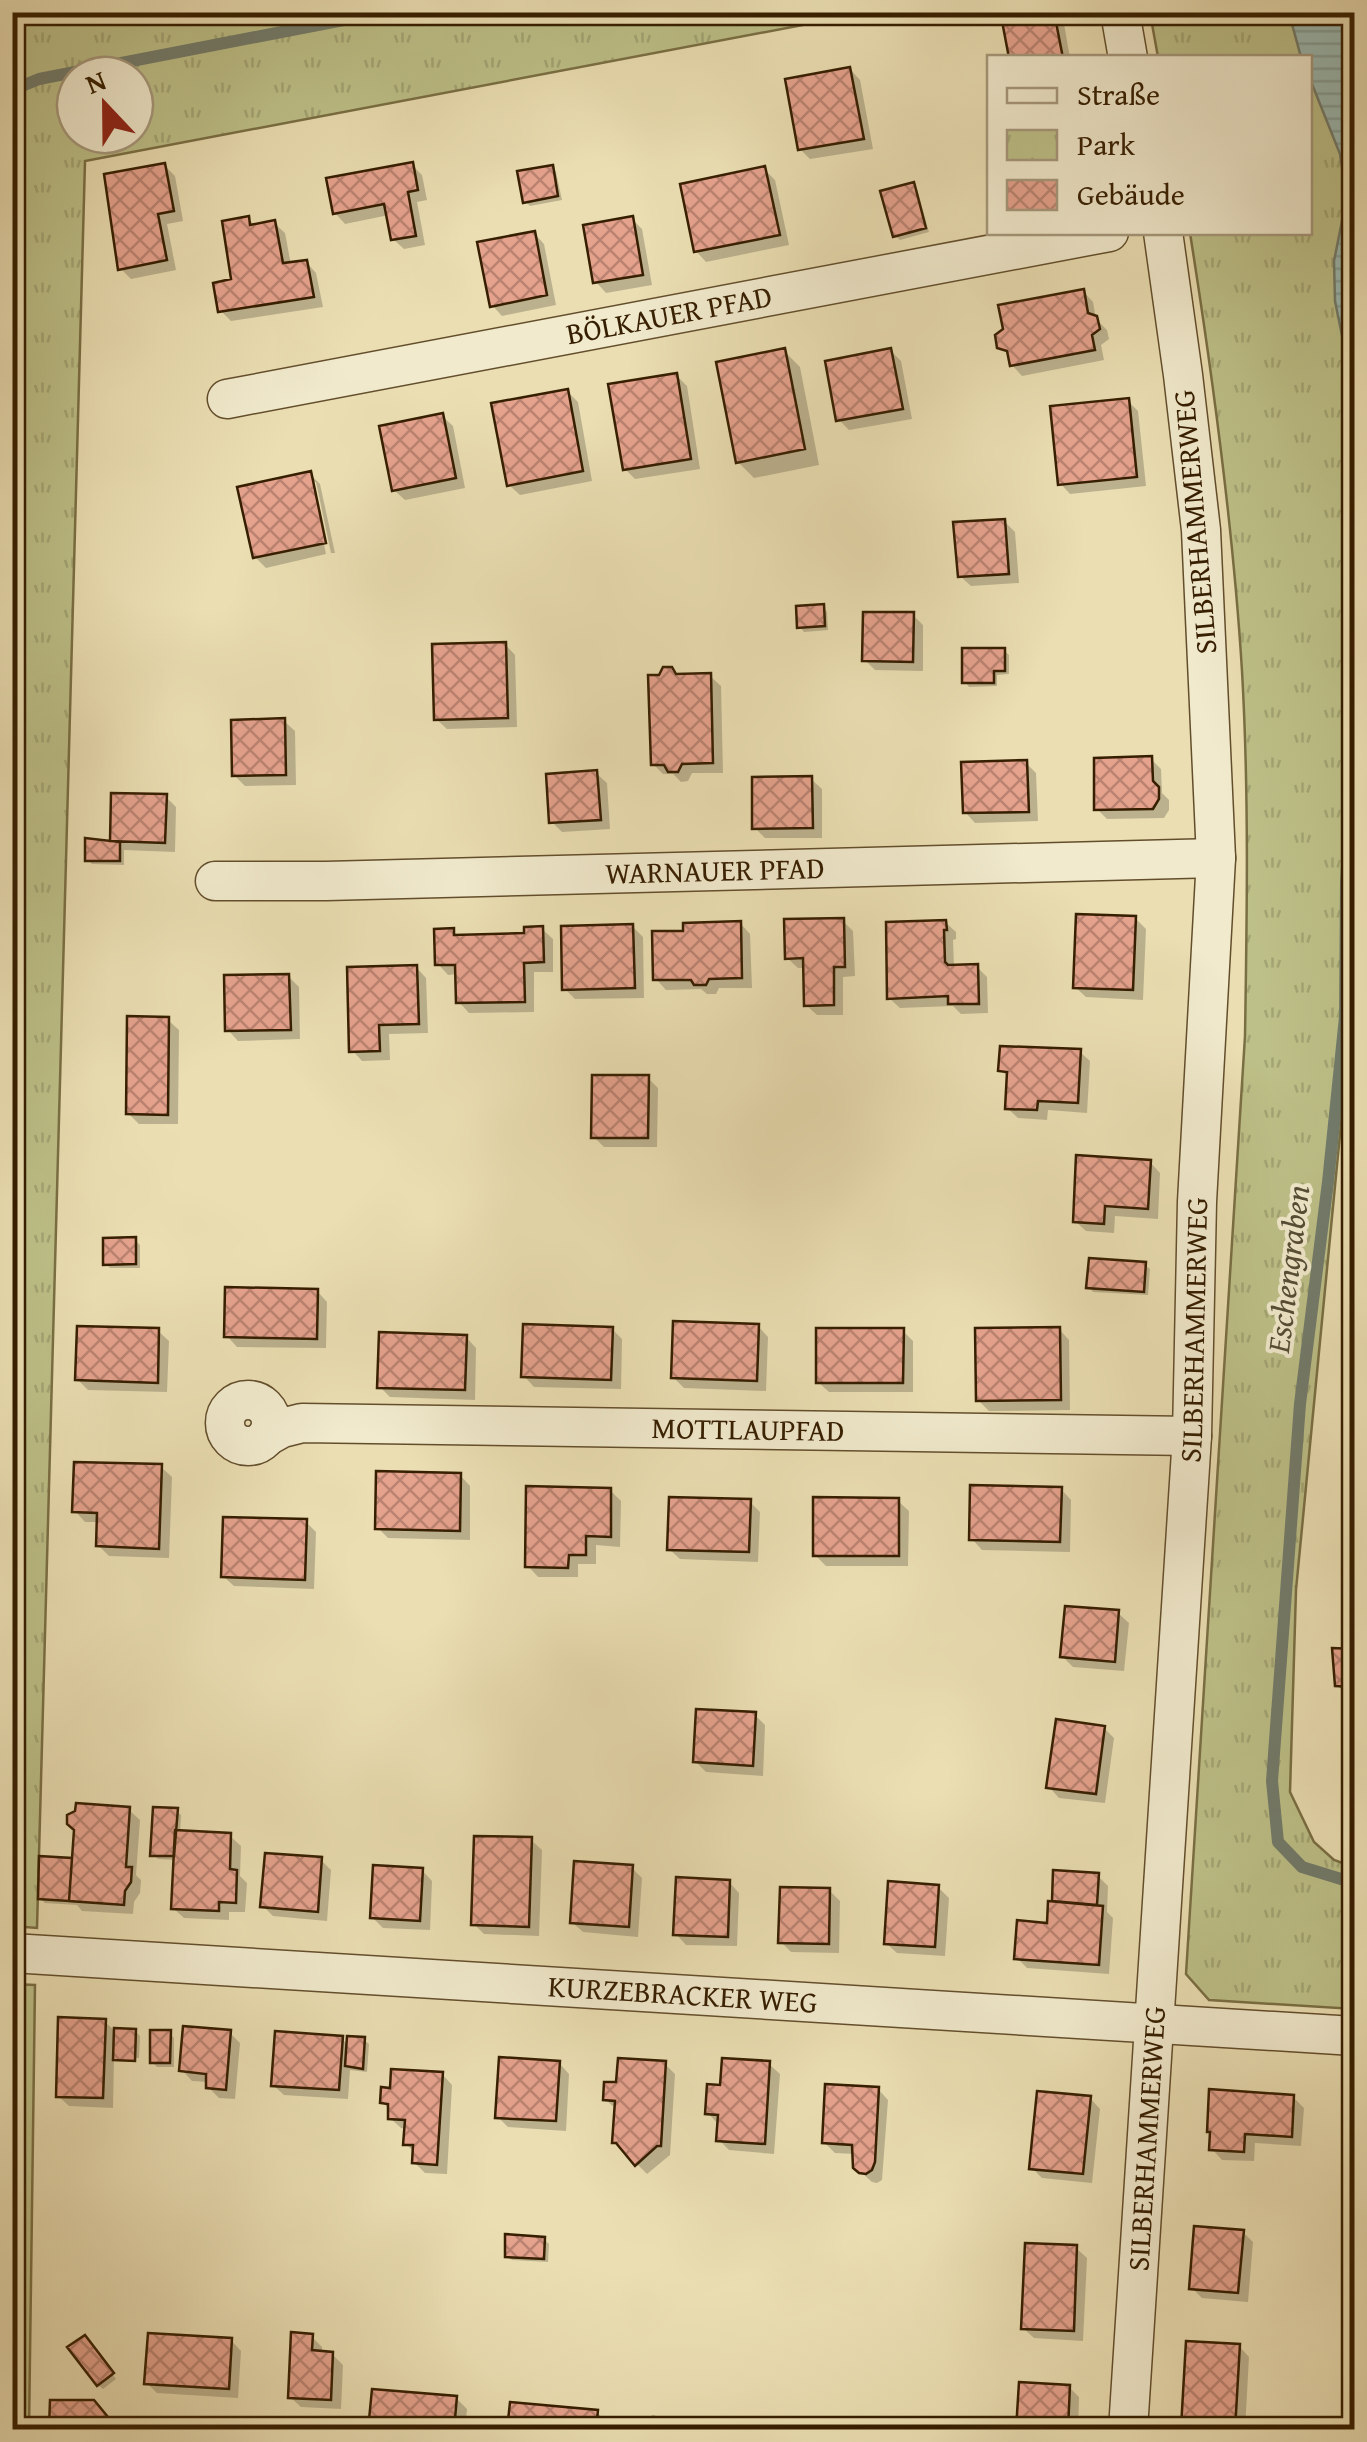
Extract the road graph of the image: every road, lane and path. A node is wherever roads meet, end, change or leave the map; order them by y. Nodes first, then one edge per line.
1 (1120, 12) edge
2 (1127, 55) edge
3 (1093, 235) edge
4 (1163, 235) edge
5 (227, 399) dead end
6 (1216, 858) junction
7 (215, 882) dead end
8 (279, 1425) dead end
9 (1192, 1436) junction
10 (12, 1952) edge
11 (1154, 2024) junction
12 (1354, 2036) edge
13 (1128, 2430) edge

1 - 2 street
3 - 5 street, BÖLKAUER PFAD
4 - 6 street, SILBERHAMMERWEG
6 - 7 street, WARNAUER PFAD
6 - 9 street, SILBERHAMMERWEG
8 - 9 street, MOTTLAUPFAD
9 - 11 street, SILBERHAMMERWEG
10 - 11 street, KURZEBRACKER WEG
11 - 12 street, KURZEBRACKER WEG
11 - 13 street, SILBERHAMMERWEG

